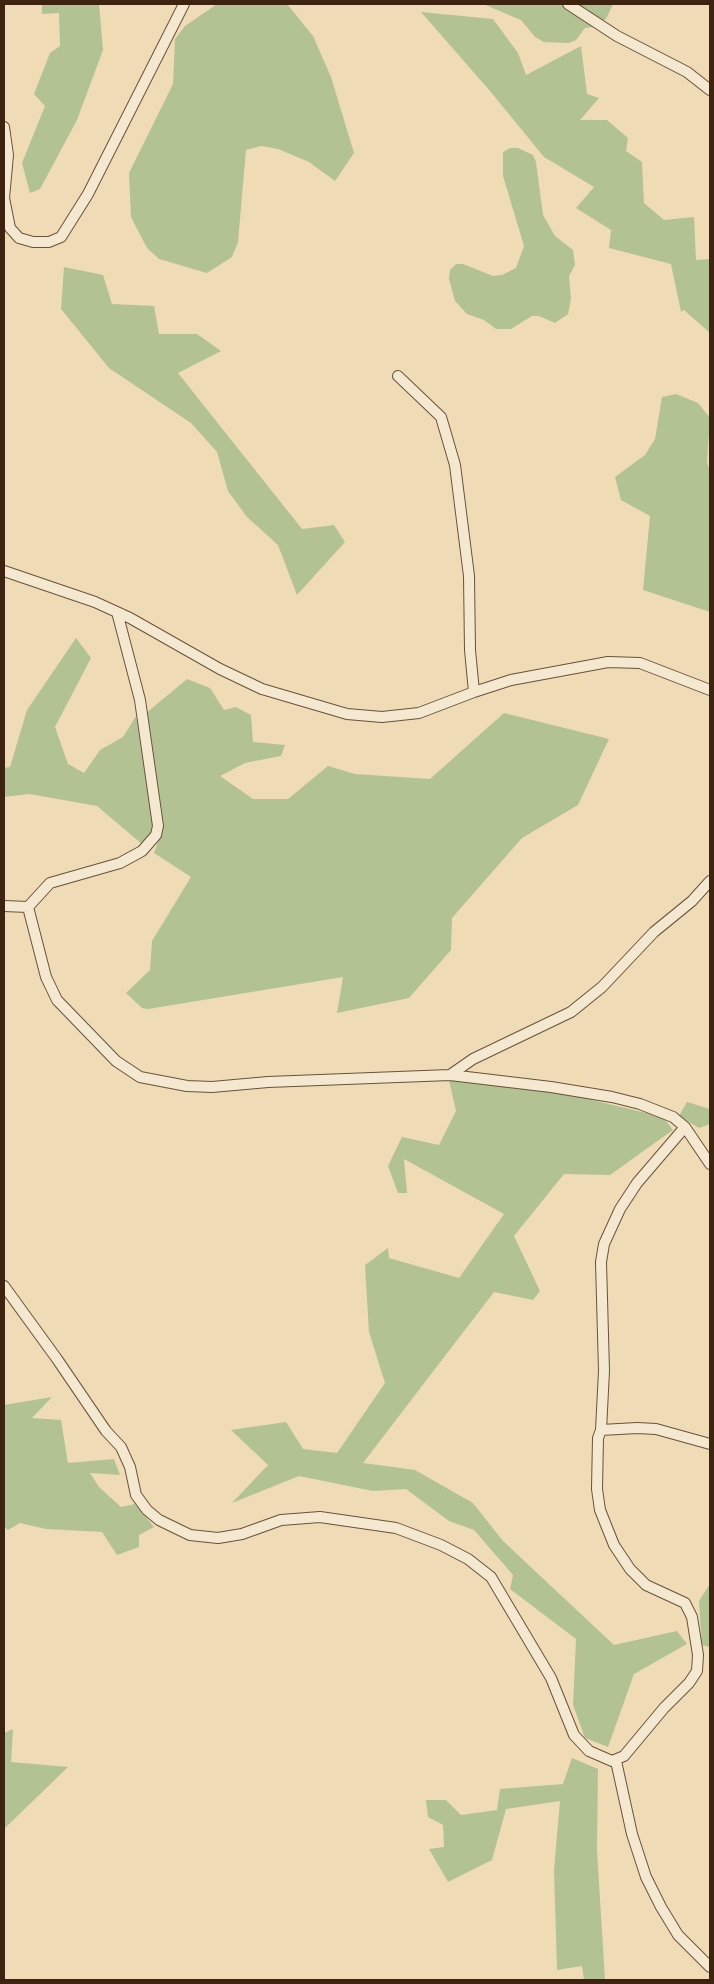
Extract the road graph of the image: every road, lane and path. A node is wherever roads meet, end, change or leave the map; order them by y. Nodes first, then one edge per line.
1 (184, 4) edge
2 (568, 4) edge
3 (710, 90) edge
4 (4, 127) edge
5 (398, 376) dead end
6 (4, 572) edge
7 (118, 612) junction
8 (710, 690) edge
9 (474, 692) junction
10 (710, 881) edge
11 (4, 906) edge
12 (28, 907) junction
13 (450, 1074) junction
14 (685, 1127) junction
15 (710, 1164) edge
16 (4, 1286) edge
17 (600, 1430) junction
18 (710, 1444) edge
19 (616, 1761) junction
20 (710, 1967) edge

1 - 4 street
2 - 3 street
5 - 9 street
6 - 7 street
7 - 9 street
7 - 12 street
8 - 9 street
10 - 13 street
11 - 12 street
12 - 13 street
13 - 14 street
14 - 15 street
14 - 17 street
16 - 19 street
17 - 18 street
17 - 19 street
19 - 20 street

